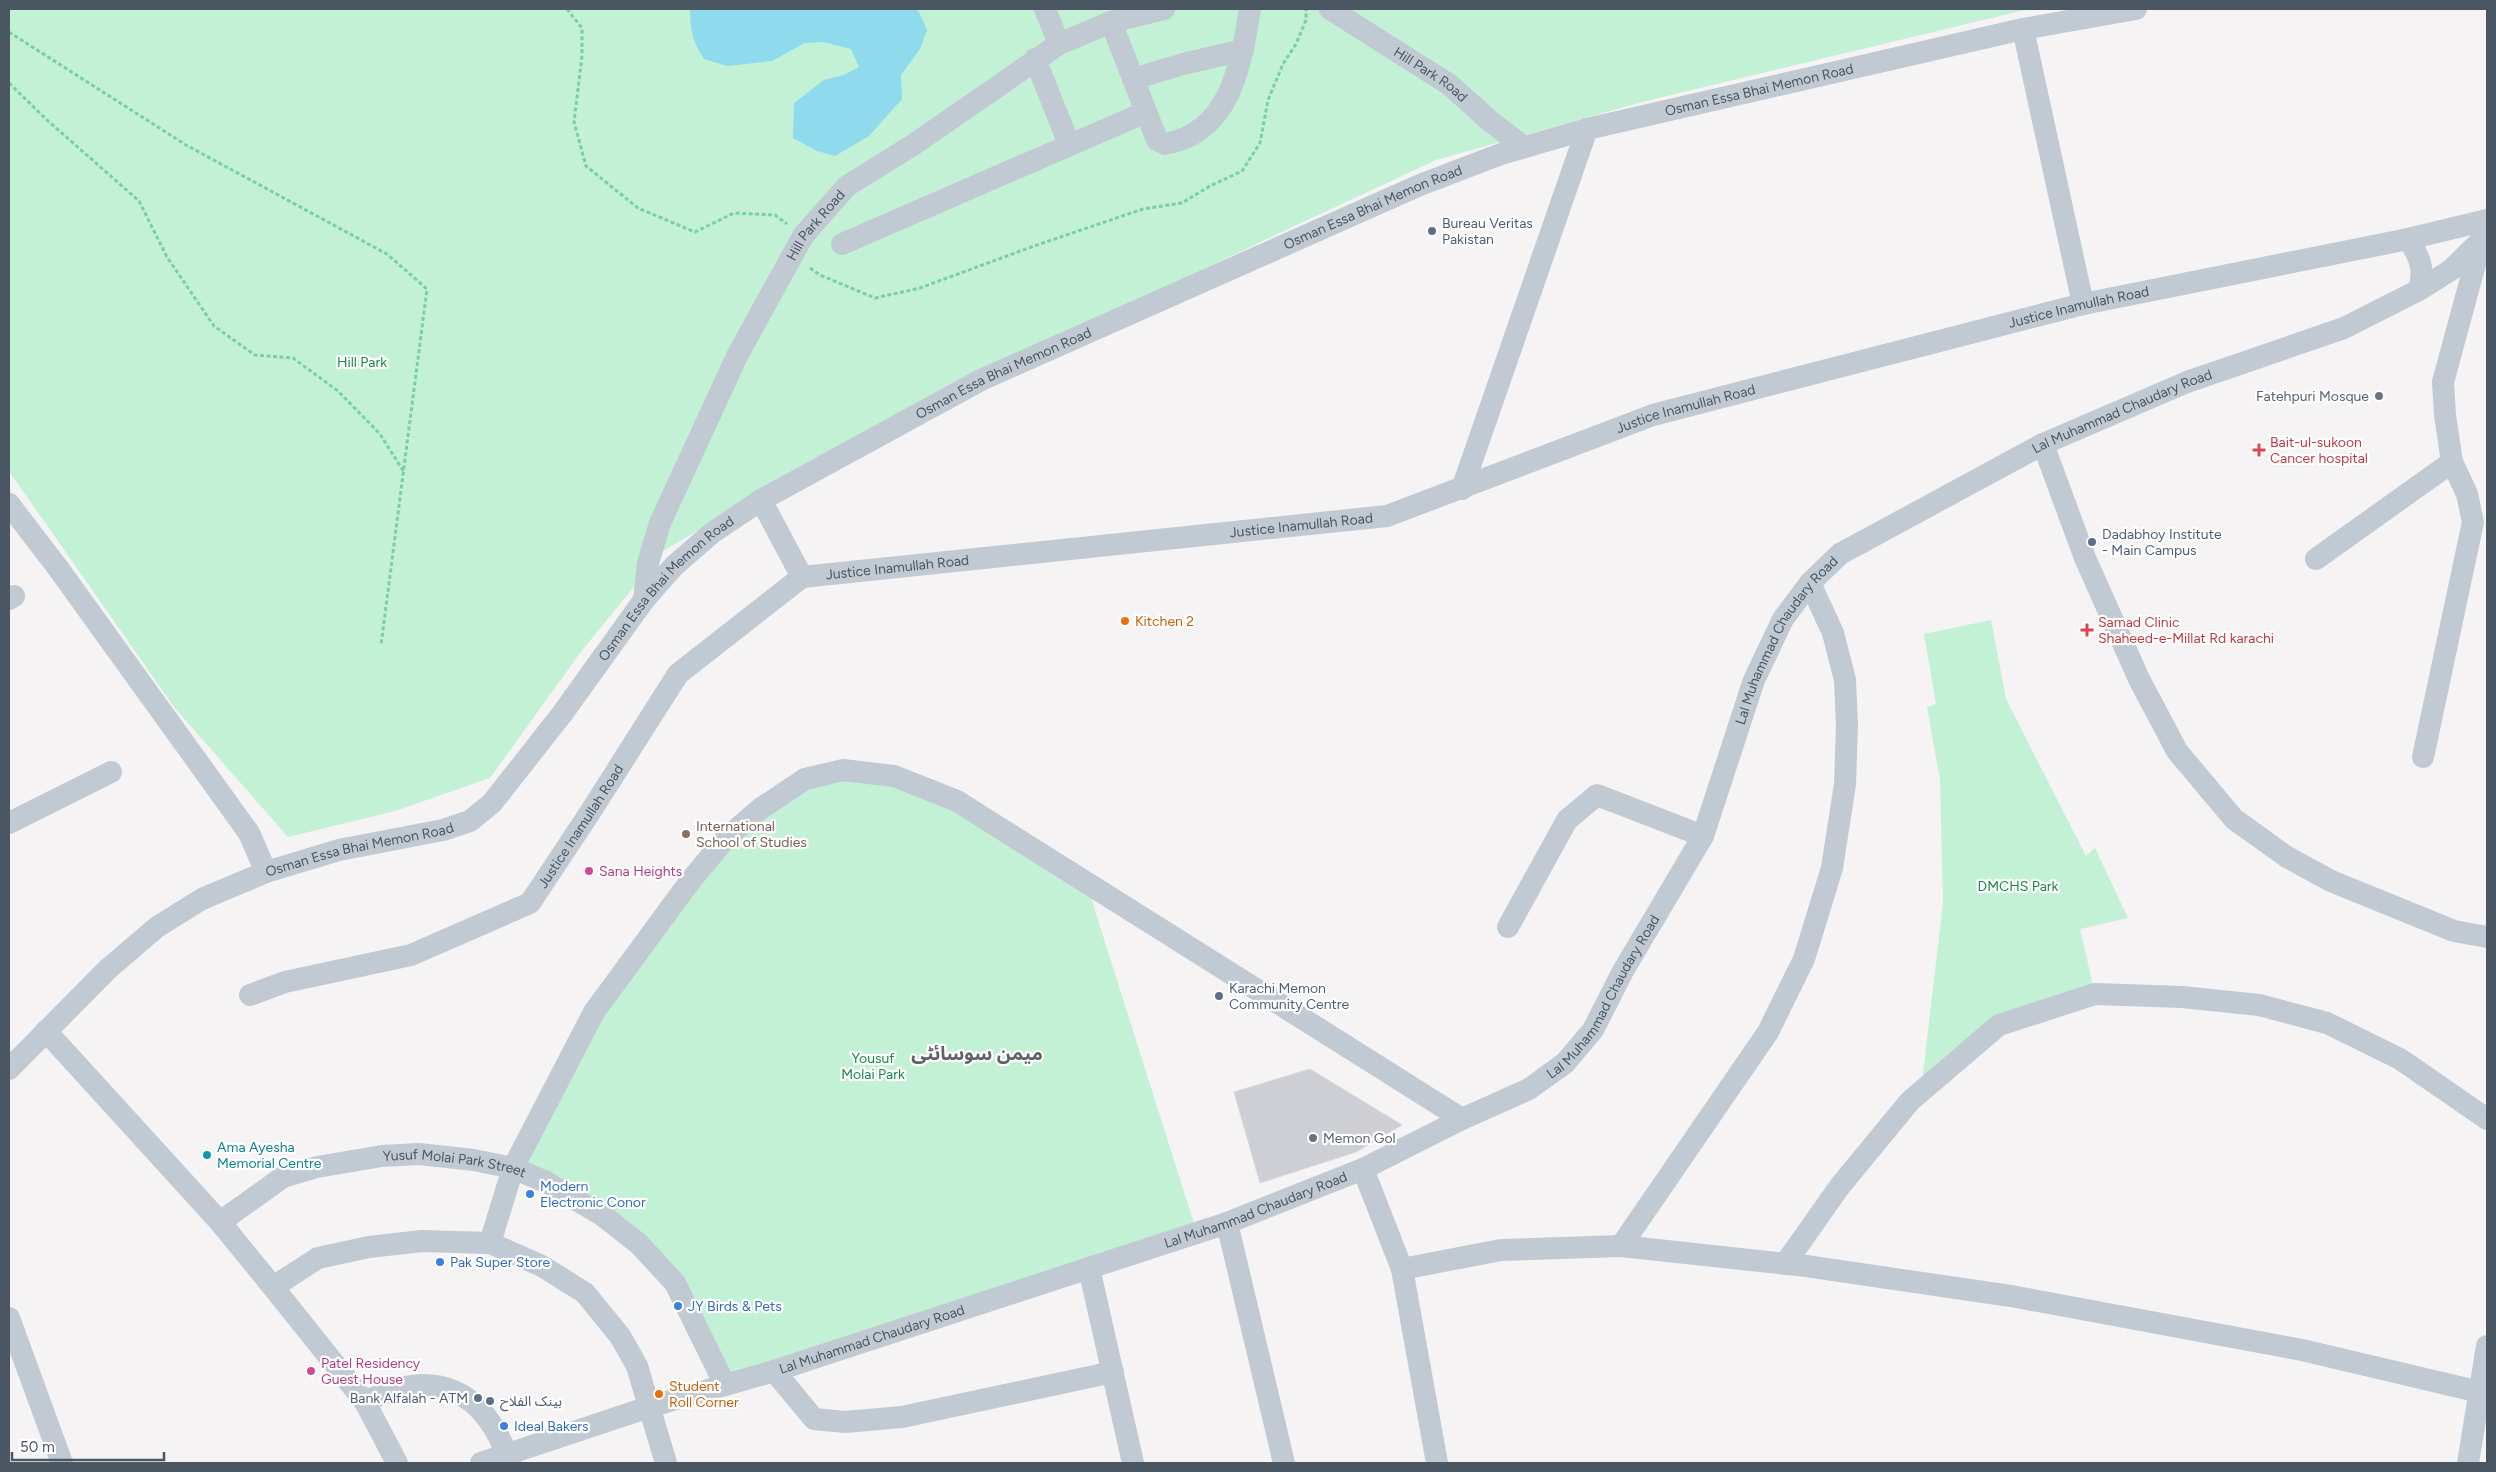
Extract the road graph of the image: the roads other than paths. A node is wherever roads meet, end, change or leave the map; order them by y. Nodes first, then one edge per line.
1 (1045, 9) edge
2 (1164, 9) edge
3 (1250, 9) edge
4 (1330, 9) edge
5 (2136, 9) edge
6 (1111, 22) junction
7 (2023, 29) junction
8 (1059, 44) junction
9 (1243, 50) junction
10 (1035, 60) junction
11 (1133, 79) junction
12 (1146, 112) junction
13 (1587, 129) junction
14 (1069, 144) junction
15 (1524, 147) junction
16 (2485, 232) edge
17 (2408, 239) junction
18 (842, 244) dead end
19 (2419, 290) junction
20 (2083, 304) junction
21 (2044, 444) junction
22 (2452, 462) junction
23 (1462, 489) junction
24 (761, 500) junction
25 (9, 504) edge
26 (2316, 559) dead end
27 (802, 577) junction
28 (1810, 583) junction
29 (644, 600) junction
30 (2423, 757) dead end
31 (112, 772) dead end
32 (9, 823) edge
33 (1703, 836) junction
34 (266, 872) junction
35 (1508, 927) dead end
36 (2487, 937) edge
37 (250, 996) dead end
38 (46, 1031) junction
39 (9, 1048) edge
40 (9, 1069) edge
41 (1462, 1119) junction
42 (2487, 1119) edge
43 (513, 1168) junction
44 (1362, 1169) junction
45 (220, 1222) junction
46 (1227, 1223) junction
47 (490, 1243) junction
48 (1621, 1246) junction
49 (1785, 1264) junction
50 (1089, 1268) junction
51 (1402, 1269) junction
52 (273, 1287) junction
53 (9, 1318) edge
54 (2487, 1346) edge
55 (774, 1371) junction
56 (1112, 1372) junction
57 (725, 1385) junction
58 (2480, 1392) junction
59 (365, 1402) junction
60 (649, 1407) junction
61 (508, 1459) edge
62 (62, 1463) edge
63 (397, 1463) edge
64 (481, 1463) edge
65 (666, 1463) edge
66 (1133, 1463) edge
67 (1284, 1463) edge
68 (1437, 1463) edge
69 (2468, 1463) edge

1 - 8 street
2 - 6 street, Hill Park Road
3 - 9 street
4 - 15 street, Hill Park Road
5 - 7 street, Osman Essa Bhai Memon Road
6 - 8 street, Hill Park Road
6 - 11 street
7 - 13 street, Osman Essa Bhai Memon Road
7 - 20 street
8 - 10 street, Hill Park Road
9 - 11 street
9 - 12 street
10 - 14 street
10 - 29 street, Hill Park Road
11 - 12 street
12 - 14 street
13 - 15 street, Osman Essa Bhai Memon Road
13 - 23 street
14 - 18 street
15 - 24 street, Osman Essa Bhai Memon Road
16 - 17 street, Justice Inamullah Road
16 - 19 street, Lal Muhammad Chaudary Road
16 - 22 street
17 - 19 street
17 - 20 street, Justice Inamullah Road
19 - 21 street, Lal Muhammad Chaudary Road
20 - 23 street, Justice Inamullah Road
21 - 28 street, Lal Muhammad Chaudary Road
21 - 36 street
22 - 26 street
22 - 30 street
23 - 27 street, Justice Inamullah Road
24 - 27 street
24 - 29 street, Osman Essa Bhai Memon Road
25 - 34 street
27 - 37 street, Justice Inamullah Road
28 - 33 street, Lal Muhammad Chaudary Road
28 - 48 street
29 - 34 street, Osman Essa Bhai Memon Road
31 - 32 street
33 - 35 street
33 - 41 street, Lal Muhammad Chaudary Road
34 - 38 street, Osman Essa Bhai Memon Road
38 - 39 street
38 - 40 street, Osman Essa Bhai Memon Road
38 - 45 street
41 - 43 street
41 - 44 street, Lal Muhammad Chaudary Road
42 - 49 street
43 - 45 street, Yusuf Molai Park Street
43 - 47 street
43 - 57 street, Yusuf Molai Park Street
44 - 46 street, Lal Muhammad Chaudary Road
44 - 51 street
45 - 52 street
46 - 50 street, Lal Muhammad Chaudary Road
46 - 67 street
47 - 52 street
47 - 60 street
48 - 49 street
48 - 51 street
49 - 58 street
50 - 55 street, Lal Muhammad Chaudary Road
50 - 56 street
51 - 68 street
52 - 59 street
53 - 62 street
54 - 58 street
55 - 56 street
55 - 57 street, Lal Muhammad Chaudary Road
56 - 66 street
57 - 60 street, Lal Muhammad Chaudary Road
58 - 69 street
59 - 61 street
59 - 63 street
60 - 61 street, Lal Muhammad Chaudary Road
60 - 65 street
61 - 64 street, Lal Muhammad Chaudary Road

